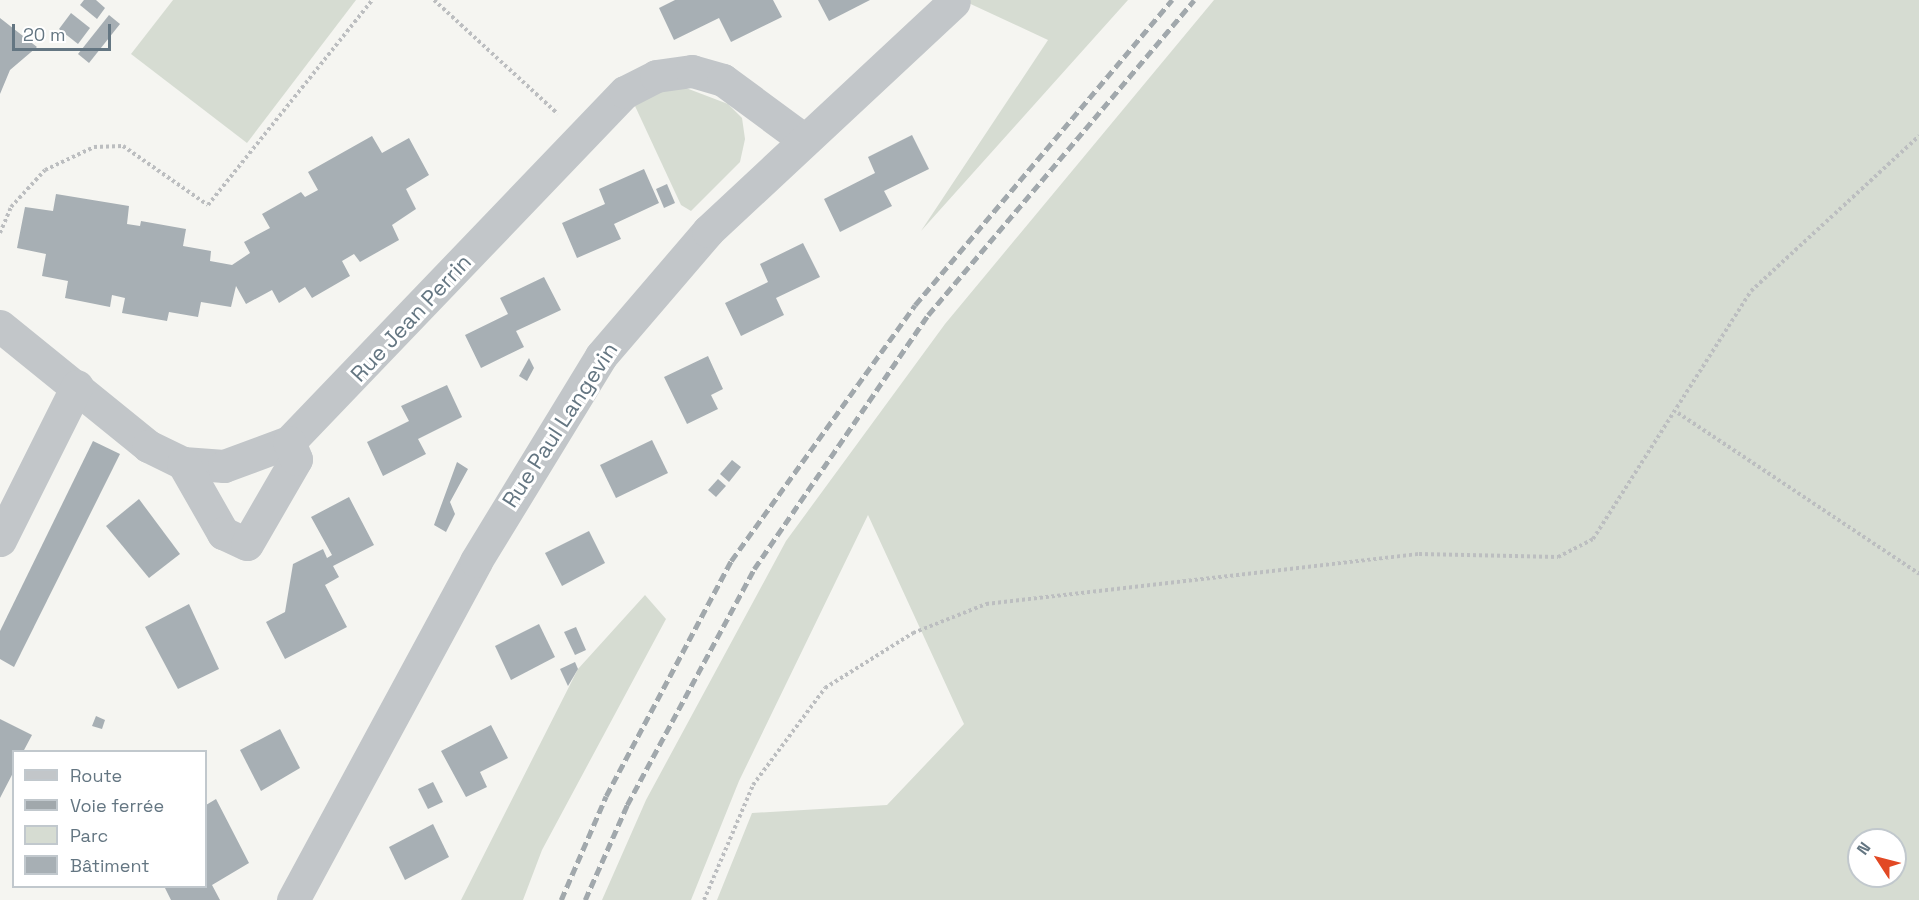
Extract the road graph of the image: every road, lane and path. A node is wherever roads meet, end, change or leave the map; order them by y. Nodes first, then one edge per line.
1 (372, 0) edge
2 (434, 0) edge
3 (954, 2) dead end
4 (583, 136) junction
5 (1919, 136) edge
6 (803, 139) junction
7 (0, 233) edge
8 (0, 326) edge
9 (77, 386) junction
10 (1678, 413) junction
11 (289, 442) junction
12 (183, 463) junction
13 (0, 540) edge
14 (1919, 574) edge
15 (293, 900) edge
16 (704, 900) edge

1 - 7 path
2 - 4 path
3 - 6 street, Rue Paul Langevin
4 - 6 street, Rue Jean Perrin
4 - 11 street, Rue Jean Perrin
5 - 10 path
6 - 15 street, Rue Paul Langevin
8 - 9 street, Rue Jean Perrin
9 - 12 street, Rue Jean Perrin
9 - 13 street
10 - 14 path
10 - 16 path
11 - 12 street, Rue Jean Perrin
11 - 12 street

